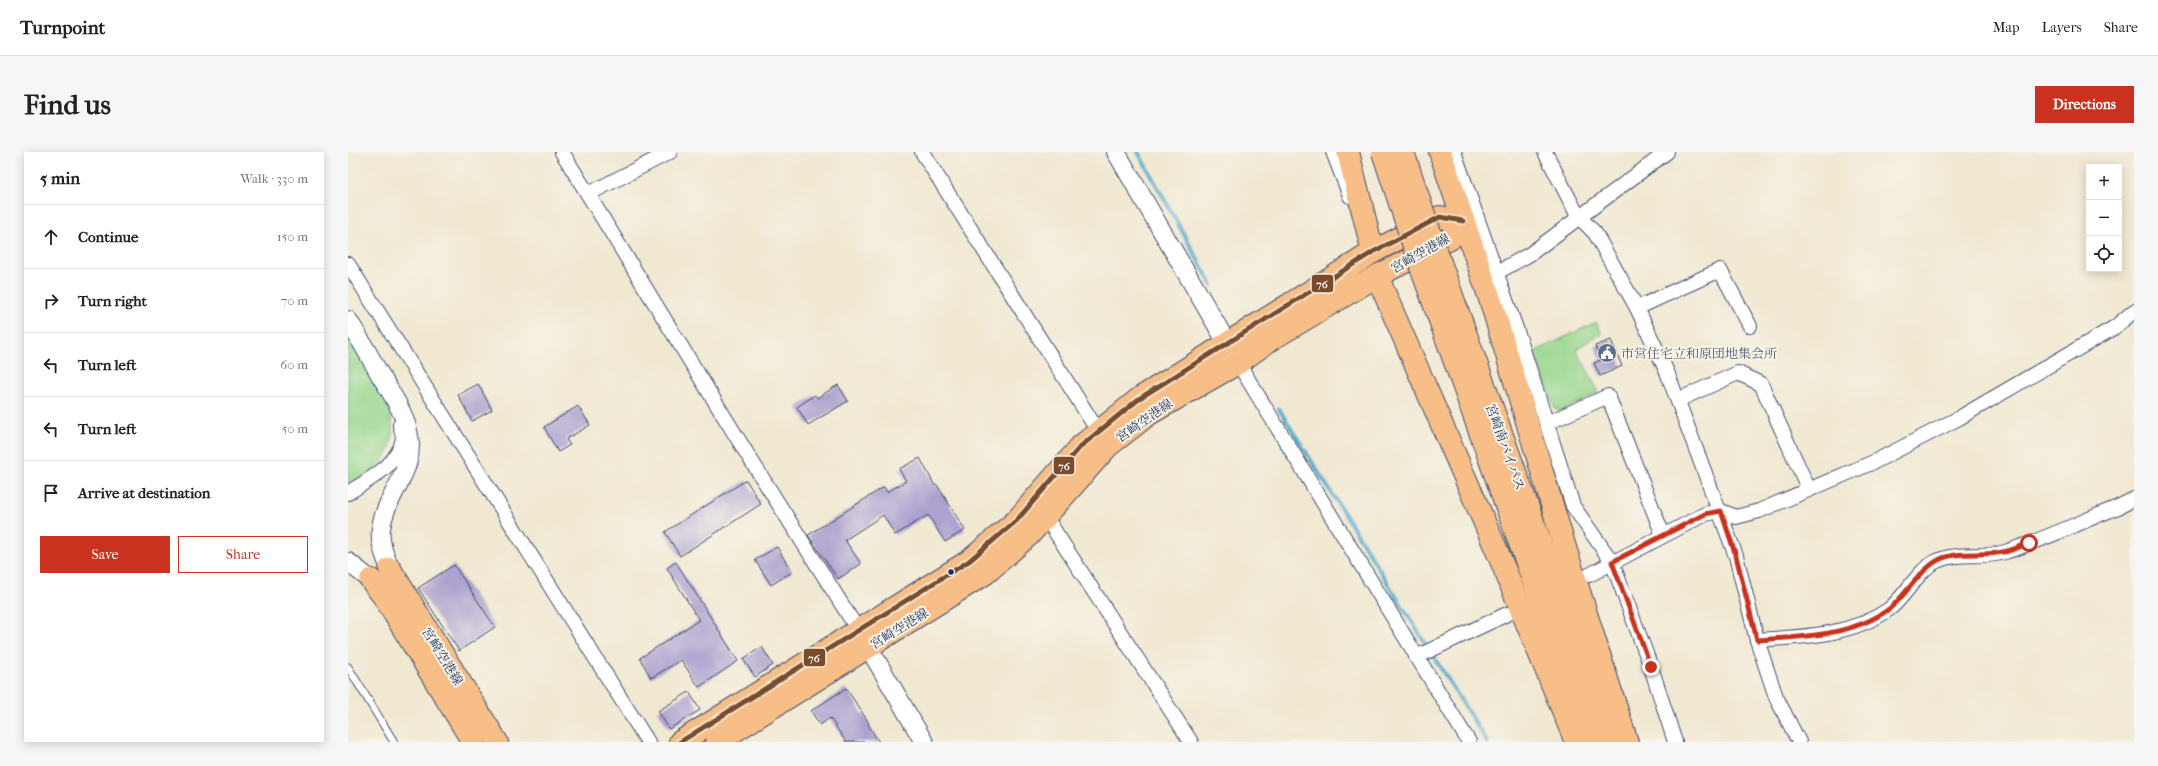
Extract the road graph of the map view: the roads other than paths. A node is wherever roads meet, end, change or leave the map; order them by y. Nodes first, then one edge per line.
1 (562, 152) edge
2 (670, 152) edge
3 (922, 152) edge
4 (1116, 152) edge
5 (1333, 152) edge
6 (1348, 152) edge
7 (1383, 152) edge
8 (1403, 152) edge
9 (1440, 152) edge
10 (1454, 152) edge
11 (1545, 152) edge
12 (1666, 152) edge
13 (588, 194) junction
14 (1578, 216) junction
15 (1464, 222) junction
16 (1373, 252) junction
17 (348, 264) edge
18 (1432, 268) junction
19 (1339, 274) junction
20 (1496, 274) junction
21 (1377, 276) junction
22 (1349, 294) junction
23 (1637, 308) junction
24 (2134, 311) edge
25 (348, 320) edge
26 (1750, 326) dead end
27 (1228, 344) junction
28 (1238, 363) junction
29 (1678, 400) junction
30 (399, 405) junction
31 (1547, 423) junction
32 (1103, 438) junction
33 (1809, 490) junction
34 (348, 493) edge
35 (2134, 499) edge
36 (1721, 511) junction
37 (1045, 516) junction
38 (1663, 535) junction
39 (348, 562) edge
40 (1612, 562) junction
41 (380, 575) junction
42 (1589, 575) dead end
43 (1507, 614) dead end
44 (863, 639) junction
45 (1757, 640) junction
46 (1416, 657) junction
47 (348, 667) edge
48 (394, 742) edge
49 (474, 742) edge
50 (497, 742) edge
51 (648, 742) edge
52 (680, 742) edge
53 (717, 742) edge
54 (924, 742) edge
55 (1191, 742) edge
56 (1468, 742) edge
57 (1576, 742) edge
58 (1591, 742) edge
59 (1612, 742) edge
60 (1627, 742) edge
61 (1675, 742) edge
62 (1799, 742) edge

1 - 13 street
2 - 13 street
3 - 32 street
4 - 27 street
5 - 16 street
6 - 16 main road
7 - 18 main road, 宮崎南バイパス, bridge
8 - 18 main road, 宮崎南バイパス, bridge
9 - 15 main road
10 - 20 street
11 - 14 street
12 - 14 street
13 - 44 street
14 - 20 street
14 - 23 street
15 - 16 main road, 宮崎空港線
15 - 21 main road, 宮崎空港線
15 - 60 main road
16 - 19 main road, 宮崎空港線
17 - 51 street
18 - 58 main road, 宮崎南バイパス
18 - 59 main road, 宮崎南バイパス
19 - 22 main road
19 - 27 main road, 宮崎空港線
20 - 31 street
21 - 22 main road, 宮崎空港線
21 - 57 main road
22 - 28 main road, 宮崎空港線
23 - 26 street
23 - 29 street
24 - 33 street
25 - 30 street
27 - 28 street
27 - 32 main road, 宮崎空港線
28 - 32 main road, 宮崎空港線
28 - 46 street
29 - 33 street
29 - 36 street
30 - 34 street
30 - 41 street
31 - 38 street
31 - 40 street
32 - 37 main road, 宮崎空港線
32 - 44 main road, 宮崎空港線
33 - 36 street
35 - 45 street
36 - 38 street
36 - 45 street
37 - 44 main road, 宮崎空港線
37 - 55 street
38 - 40 street
39 - 41 street
40 - 42 street
40 - 61 street
41 - 49 main road, 宮崎空港線
41 - 50 main road, 宮崎空港線
43 - 46 street
44 - 52 main road, 宮崎空港線
44 - 53 main road, 宮崎空港線
44 - 54 street
45 - 62 street
46 - 56 street
47 - 48 lane

